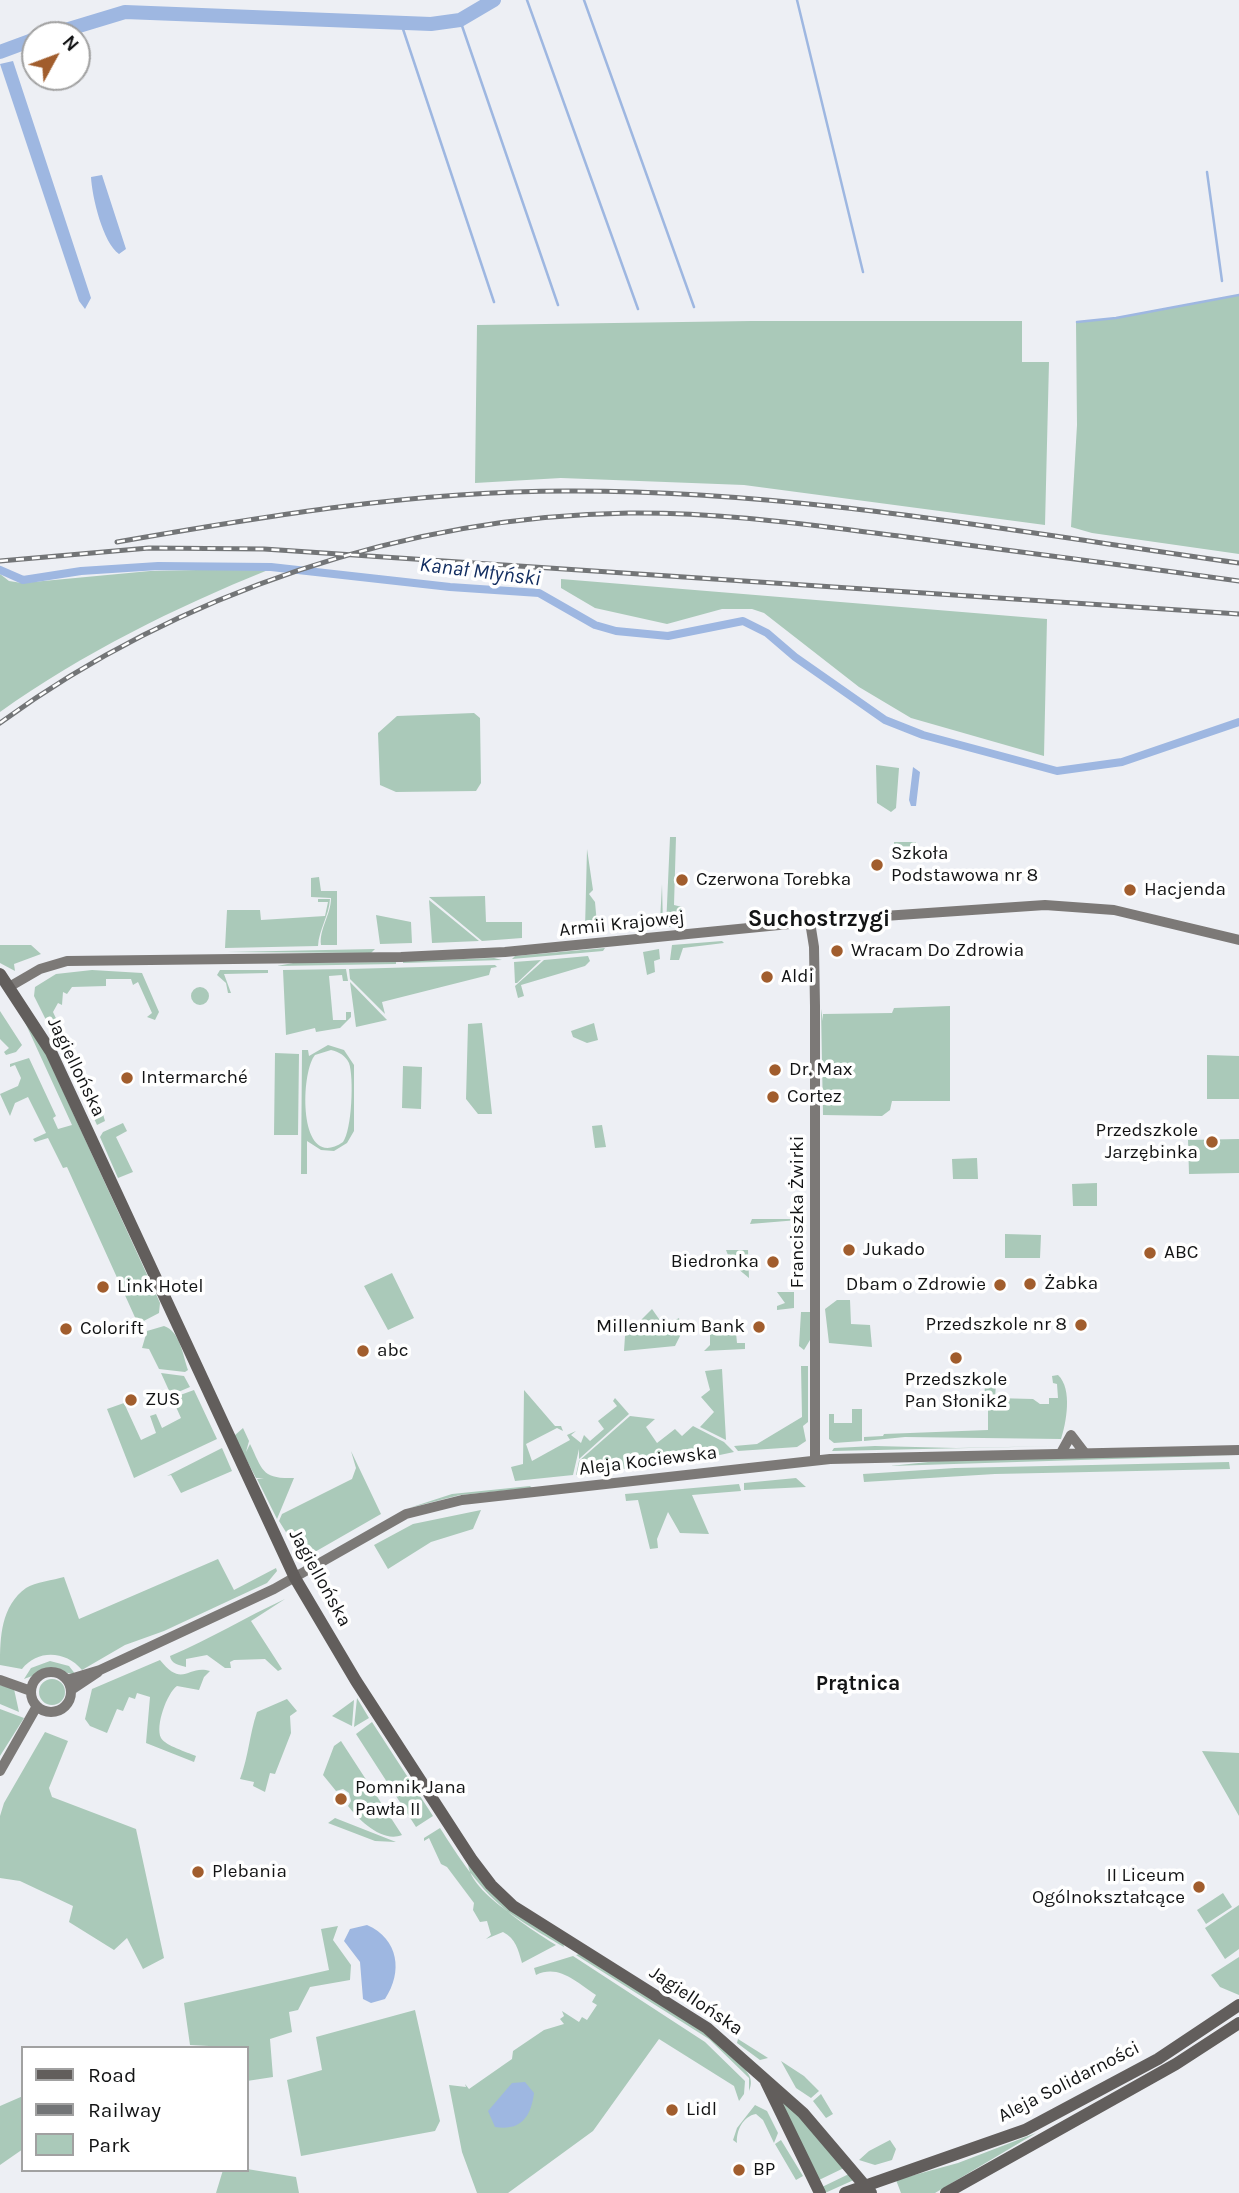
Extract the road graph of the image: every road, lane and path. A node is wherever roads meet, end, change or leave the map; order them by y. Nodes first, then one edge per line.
1 (810, 922) junction
2 (1239, 940) edge
3 (0, 974) edge
4 (9, 987) junction
5 (1239, 1450) edge
6 (1084, 1452) junction
7 (1060, 1453) junction
8 (815, 1460) junction
9 (295, 1578) junction
10 (3, 1681) edge
11 (69, 1685) junction
12 (33, 1687) junction
13 (41, 1708) junction
14 (0, 1771) edge
15 (1239, 2005) edge
16 (1239, 2023) edge
17 (763, 2075) junction
18 (869, 2188) edge
19 (820, 2193) edge
20 (845, 2193) edge
21 (946, 2193) edge

1 - 2 street, Armii Krajowej
1 - 4 street, Armii Krajowej
1 - 8 street, Franciszka Żwirki
3 - 4 main road, Jagiellońska
4 - 9 main road, Jagiellońska
5 - 6 street, Aleja Kociewska
6 - 7 street, Aleja Kociewska
6 - 7 street
7 - 8 street, Aleja Kociewska
8 - 9 street, Aleja Kociewska
9 - 11 street, Aleja Kociewska
9 - 17 main road, Jagiellońska
10 - 12 street
11 - 12 street
11 - 13 street
12 - 13 street
13 - 14 street
15 - 18 main road, Aleja Solidarności
16 - 21 main road, Aleja Solidarności
17 - 18 main road, Jagiellońska
17 - 19 main road, Jagiellońska
18 - 20 main road, Aleja Solidarności

